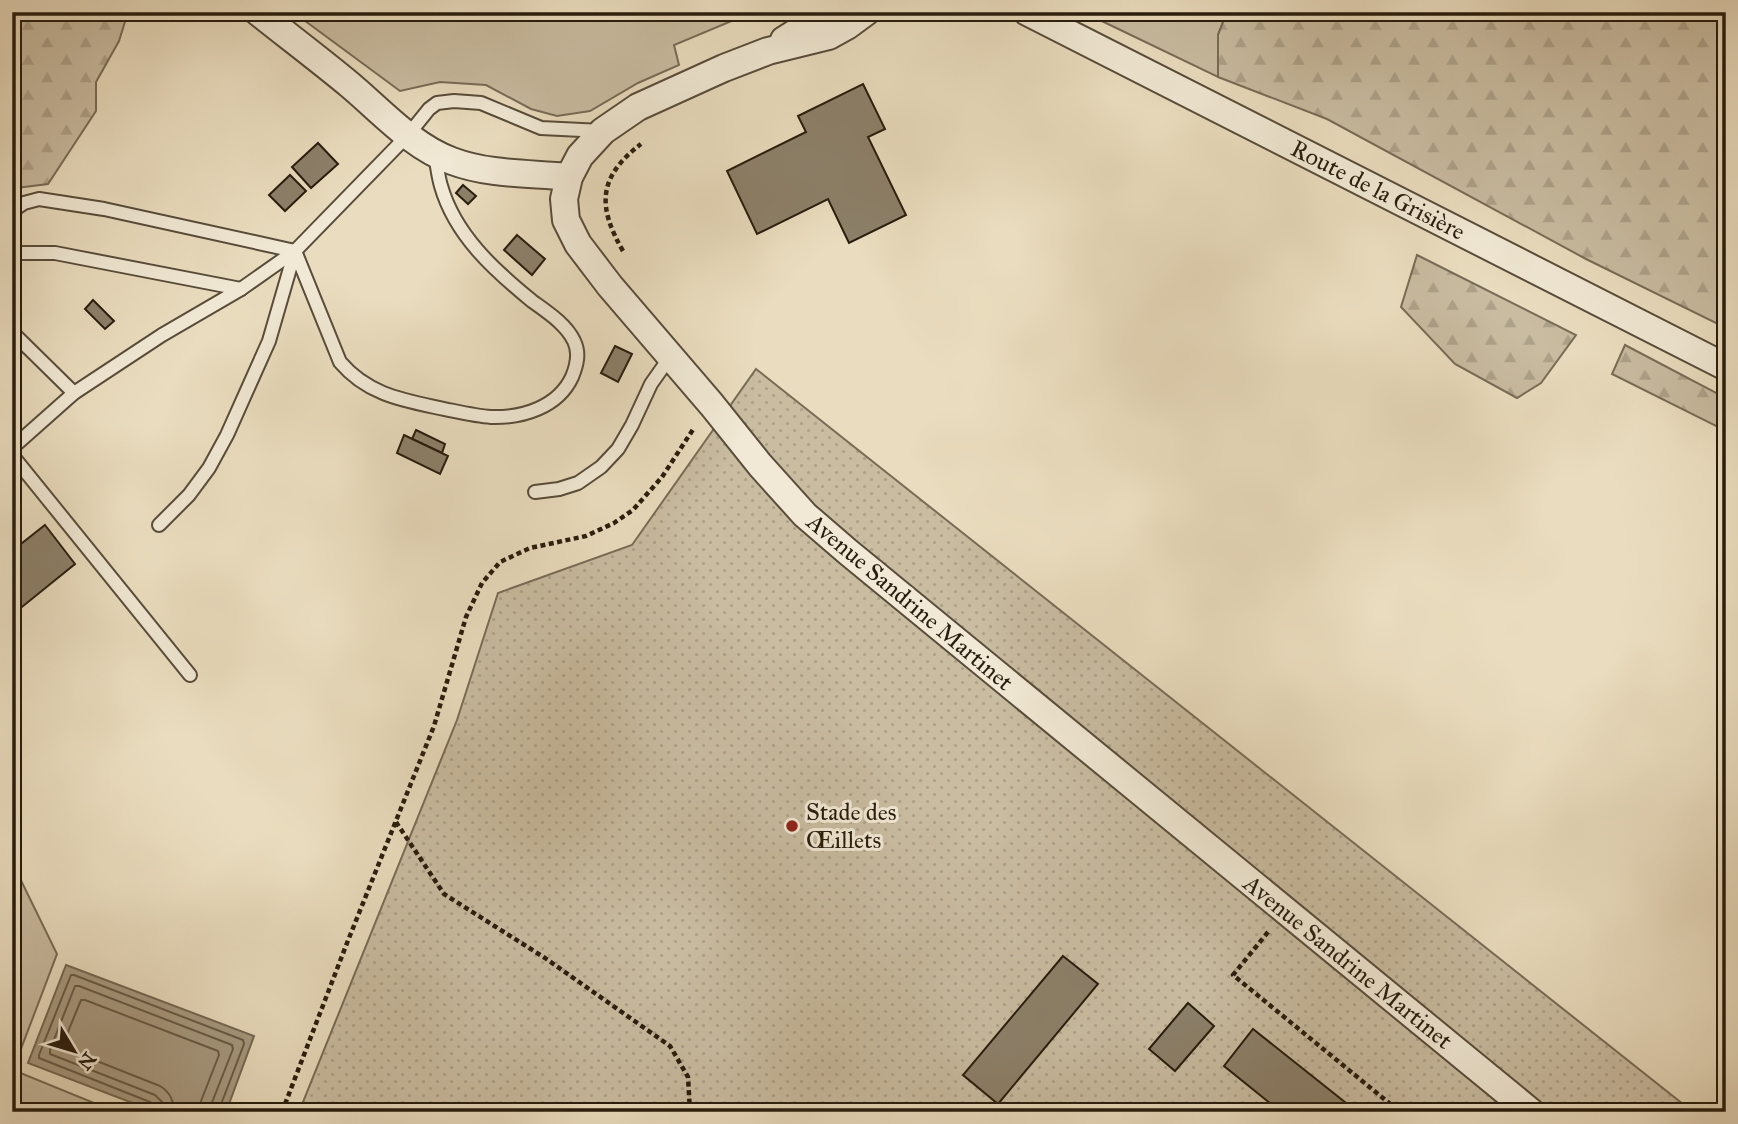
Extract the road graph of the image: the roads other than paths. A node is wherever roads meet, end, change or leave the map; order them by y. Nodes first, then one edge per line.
1 (258, 12) edge
2 (823, 12) edge
3 (866, 12) edge
4 (1029, 13) edge
5 (768, 51) junction
6 (603, 131) junction
7 (408, 135) junction
8 (435, 154) junction
9 (569, 177) junction
10 (12, 211) edge
11 (295, 251) junction
12 (12, 253) edge
13 (241, 289) junction
14 (12, 331) edge
15 (670, 356) junction
16 (1726, 367) edge
17 (74, 393) junction
18 (12, 448) edge
19 (12, 455) edge
20 (535, 492) dead end
21 (159, 525) dead end
22 (190, 675) dead end
23 (1531, 1112) edge

1 - 7 street
2 - 5 street, Avenue Sandrine Martinet
3 - 5 street, Avenue Sandrine Martinet
4 - 16 street, Route de la Grisière
5 - 6 street, Avenue Sandrine Martinet
6 - 7 lane
6 - 9 street, Avenue Sandrine Martinet
7 - 8 street
7 - 11 lane
8 - 9 street
8 - 11 lane
9 - 15 street, Avenue Sandrine Martinet
10 - 11 lane
11 - 13 lane
11 - 21 lane
12 - 13 lane
13 - 17 lane
14 - 17 lane
15 - 20 lane
15 - 23 street, Avenue Sandrine Martinet
17 - 18 lane
19 - 22 lane

